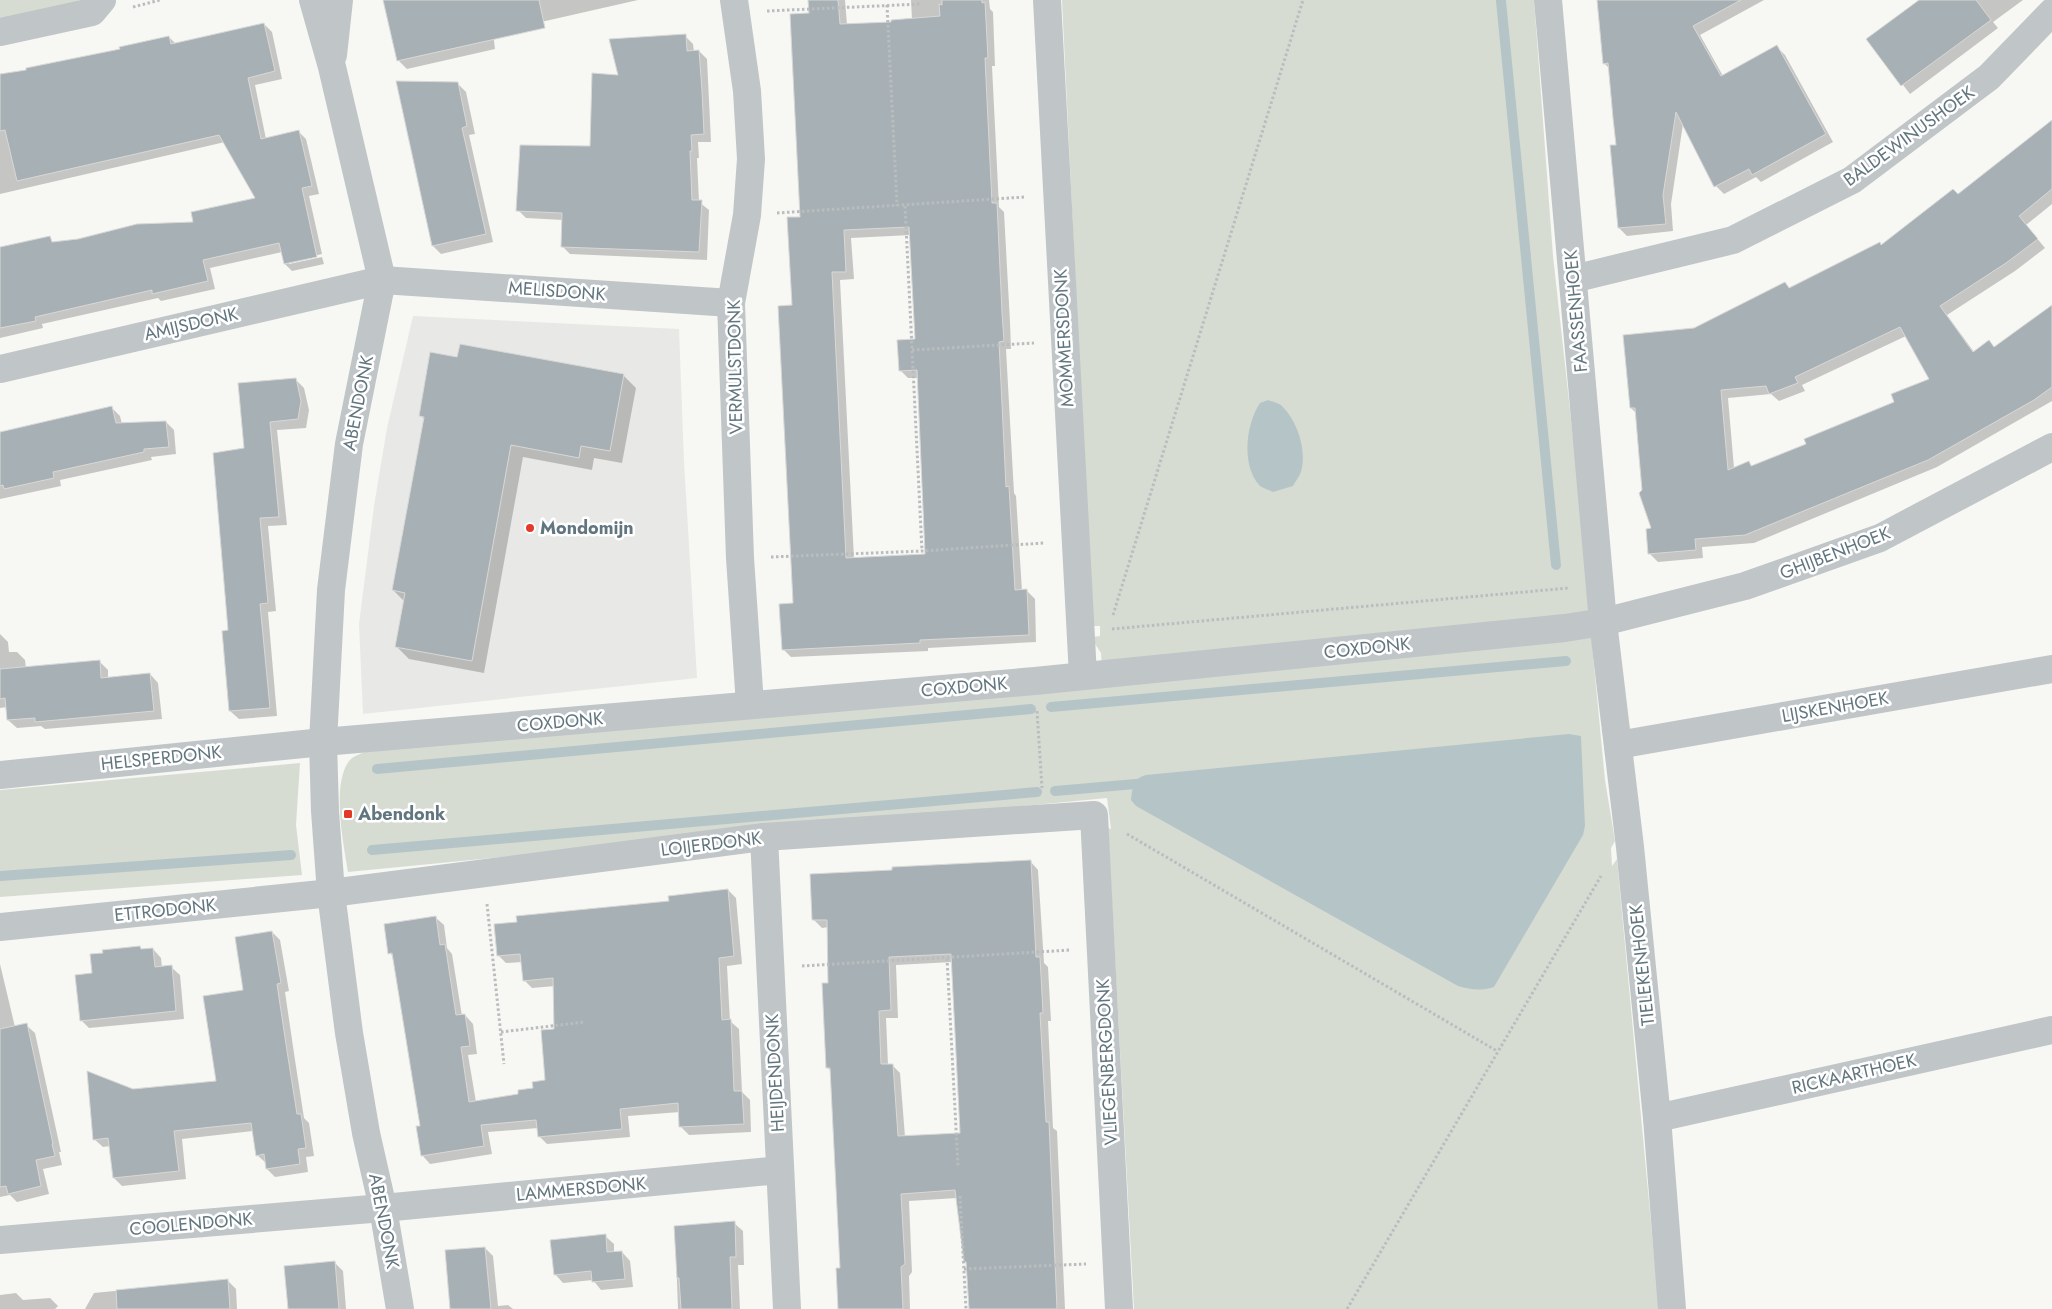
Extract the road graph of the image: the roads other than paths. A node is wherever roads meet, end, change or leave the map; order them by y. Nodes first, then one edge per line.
1 (102, 0) edge
2 (313, 0) edge
3 (339, 0) edge
4 (1047, 0) edge
5 (1548, 0) edge
6 (736, 6) edge
7 (2052, 12) edge
8 (0, 32) edge
9 (332, 67) junction
10 (1573, 279) junction
11 (382, 280) junction
12 (731, 303) junction
13 (0, 368) edge
14 (2052, 447) edge
15 (1604, 622) junction
16 (2052, 669) edge
17 (1083, 676) junction
18 (750, 706) junction
19 (323, 742) junction
20 (1618, 746) junction
21 (0, 775) edge
22 (1094, 815) joint
23 (764, 837) junction
24 (331, 892) junction
25 (0, 927) edge
26 (2052, 1030) edge
27 (1657, 1118) junction
28 (780, 1170) junction
29 (383, 1208) junction
30 (0, 1240) edge
31 (400, 1309) edge
32 (787, 1309) edge
33 (1119, 1309) edge
34 (1672, 1309) edge

1 - 8 street
2 - 9 street, ABENDONK
3 - 9 street, ABENDONK
4 - 17 street, MOMMERSDONK
5 - 10 street, FAASSENHOEK
6 - 12 street, VERMULSTDONK
7 - 10 street, BALDEWINUSHOEK
9 - 11 street, ABENDONK
10 - 15 street, FAASSENHOEK
11 - 12 street, MELISDONK
11 - 13 street, AMIJSDONK
11 - 19 street, ABENDONK
12 - 18 street, VERMULSTDONK
14 - 15 street, GHIJBENHOEK
15 - 17 street, COXDONK
15 - 20 street, TIELEKENHOEK
16 - 20 street, LIJSKENHOEK
17 - 18 street, COXDONK
18 - 19 street, COXDONK
19 - 21 street, HELSPERDONK
19 - 24 street, ABENDONK
20 - 27 street, TIELEKENHOEK
22 - 23 street, LOIJERDONK
22 - 33 street, VLIEGENBERGDONK
23 - 24 street, LOIJERDONK
23 - 28 street, HEIJDENDONK
24 - 25 street, ETTRODONK
24 - 29 street, ABENDONK
26 - 27 street, RICKAARTHOEK
27 - 34 street, TIELEKENHOEK
28 - 29 street, LAMMERSDONK
28 - 32 street, HEIJDENDONK
29 - 30 street, COOLENDONK
29 - 31 street, ABENDONK

